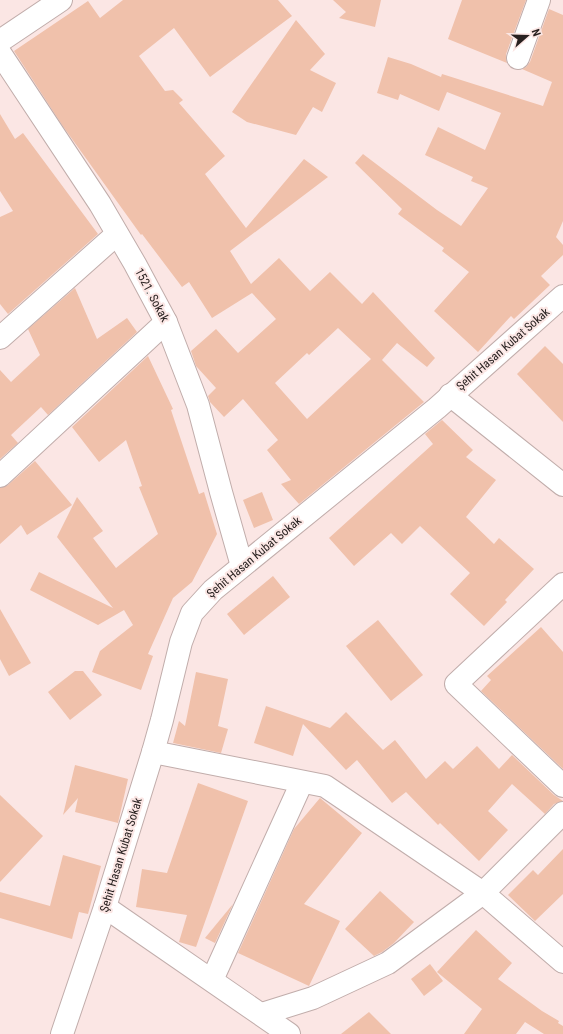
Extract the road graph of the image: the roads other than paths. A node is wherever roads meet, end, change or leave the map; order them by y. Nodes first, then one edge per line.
1 (61, 0) edge
2 (539, 0) edge
3 (0, 41) edge
4 (0, 53) edge
5 (518, 58) dead end
6 (117, 234) junction
7 (563, 296) edge
8 (166, 322) junction
9 (0, 338) edge
10 (450, 395) junction
11 (0, 476) edge
12 (563, 485) edge
13 (242, 566) junction
14 (563, 584) edge
15 (152, 752) junction
16 (302, 782) junction
17 (563, 786) edge
18 (563, 813) edge
19 (483, 894) junction
20 (105, 907) junction
21 (563, 962) edge
22 (212, 980) junction
23 (262, 1014) junction
24 (62, 1034) edge
25 (289, 1034) edge

1 - 3 street
2 - 5 street
4 - 6 street, 1521. Sokak
6 - 8 street, 1521. Sokak
6 - 9 street
7 - 10 street, Şehit Hasan Kubat Sokak
8 - 11 street
8 - 13 street, 1521. Sokak
10 - 12 street
10 - 13 street, Şehit Hasan Kubat Sokak
13 - 15 street, Şehit Hasan Kubat Sokak
14 - 17 street
15 - 16 street
15 - 20 street, Şehit Hasan Kubat Sokak
16 - 19 street
16 - 22 street
18 - 19 street
19 - 21 street
19 - 23 street
20 - 22 street
20 - 24 street, Şehit Hasan Kubat Sokak
22 - 23 street
23 - 25 street

